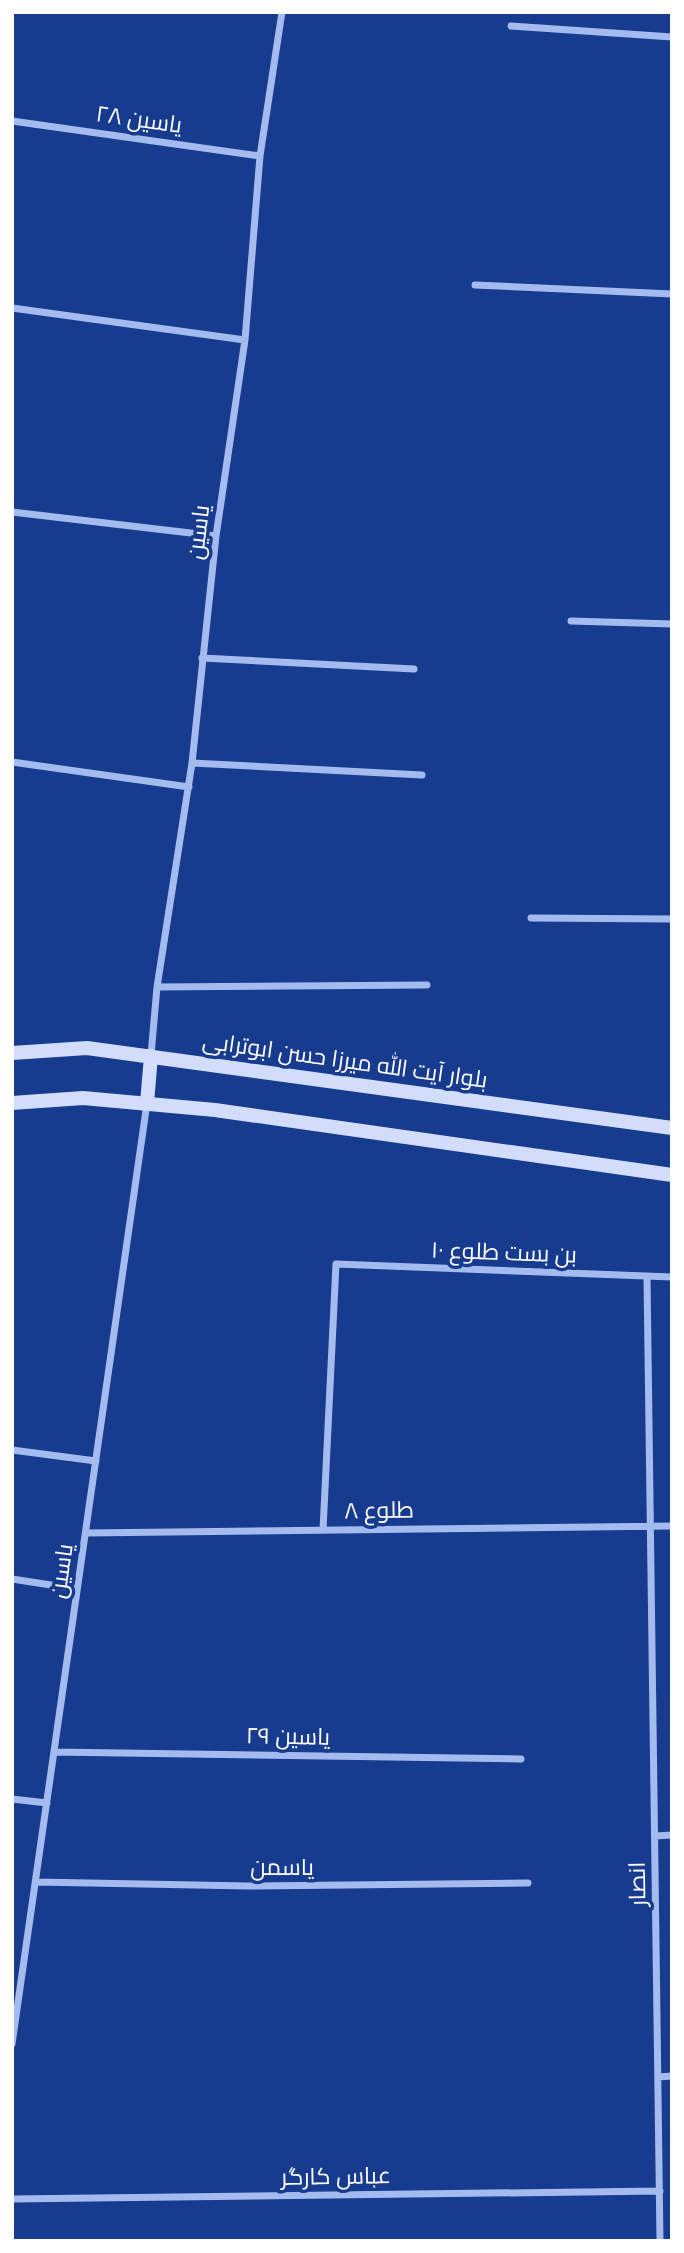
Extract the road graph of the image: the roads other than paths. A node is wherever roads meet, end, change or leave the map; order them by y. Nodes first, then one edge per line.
1 (282, 12) edge
2 (511, 26) dead end
3 (672, 37) edge
4 (12, 121) edge
5 (260, 156) junction
6 (475, 285) dead end
7 (672, 294) edge
8 (12, 308) edge
9 (245, 340) junction
10 (12, 512) edge
11 (216, 536) junction
12 (571, 621) dead end
13 (672, 624) edge
14 (202, 658) junction
15 (414, 669) dead end
16 (12, 762) edge
17 (192, 764) junction
18 (422, 775) dead end
19 (189, 787) junction
20 (531, 918) dead end
21 (672, 919) edge
22 (427, 985) dead end
23 (157, 987) junction
24 (12, 1053) edge
25 (151, 1056) junction
26 (12, 1103) edge
27 (147, 1103) junction
28 (672, 1128) edge
29 (672, 1175) edge
30 (647, 1277) junction
31 (672, 1277) edge
32 (12, 1450) edge
33 (96, 1461) junction
34 (652, 1526) junction
35 (672, 1526) edge
36 (323, 1530) junction
37 (86, 1533) junction
38 (12, 1579) edge
39 (77, 1589) junction
40 (54, 1752) junction
41 (521, 1759) dead end
42 (12, 1798) edge
43 (47, 1803) junction
44 (672, 1835) edge
45 (655, 1836) junction
46 (36, 1882) junction
47 (528, 1883) dead end
48 (12, 1968) edge
49 (23, 1969) junction
50 (12, 2044) edge
51 (672, 2076) edge
52 (659, 2077) junction
53 (660, 2191) junction
54 (12, 2199) edge
55 (660, 2241) edge

1 - 5 street, یاسین
2 - 3 street
4 - 5 street, یاسین ۲۸
5 - 9 street, یاسین
6 - 7 street
8 - 9 street
9 - 11 street, یاسین
10 - 11 street
11 - 14 street, یاسین
12 - 13 street
14 - 15 street
14 - 17 street, یاسین
16 - 19 street
17 - 18 street
17 - 19 street, یاسین
19 - 23 street, یاسین
20 - 21 street
22 - 23 street
23 - 25 street, یاسین
24 - 25 main road, بلوار آیت الله میرزا حسن ابوترابی
25 - 27 main road
25 - 28 main road, بلوار آیت الله میرزا حسن ابوترابی
26 - 27 main road
27 - 29 main road
27 - 33 street, یاسین
30 - 31 street, بن بست طلوع ۱۰
30 - 34 street, انصار
30 - 36 street, بن بست طلوع ۱۰
32 - 33 street
33 - 37 street, یاسین
34 - 35 street, طلوع ۸
34 - 36 street, طلوع ۸
34 - 45 street, انصار
36 - 37 street, طلوع ۸
37 - 39 street, یاسین
38 - 39 street
39 - 40 street, یاسین
40 - 41 street, یاسین ۲۹
40 - 43 street, یاسین
42 - 43 street
43 - 46 street, یاسین
44 - 45 street
45 - 52 street, انصار
46 - 47 street, یاسمن
46 - 49 street, یاسین
48 - 49 street
49 - 50 street, یاسین
51 - 52 street
52 - 53 street, انصار
53 - 54 street, عباس کارگر
53 - 55 street, انصار

